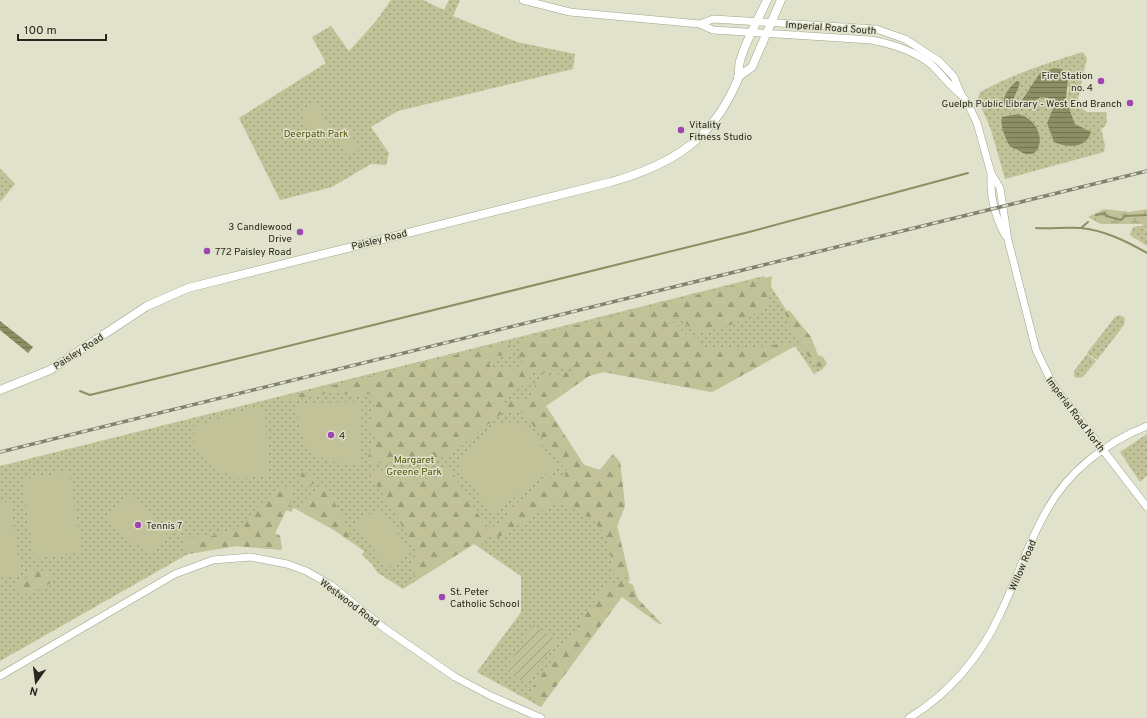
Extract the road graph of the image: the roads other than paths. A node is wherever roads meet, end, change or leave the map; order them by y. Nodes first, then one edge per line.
1 (523, 0) edge
2 (767, 0) edge
3 (781, 0) edge
4 (757, 21) junction
5 (772, 22) junction
6 (700, 24) junction
7 (752, 33) junction
8 (767, 34) junction
9 (738, 77) junction
10 (960, 94) junction
11 (1008, 240) joint
12 (0, 390) edge
13 (1147, 426) edge
14 (1103, 450) junction
15 (1147, 507) edge
16 (0, 676) edge
17 (541, 718) edge
18 (909, 718) edge

1 - 6 street, Imperial Road South
2 - 4 main road, Paisley Road
3 - 5 main road, Paisley Road
4 - 5 street, Imperial Road South
4 - 6 street, Imperial Road South
4 - 7 main road, Paisley Road
5 - 8 main road, Paisley Road
5 - 10 street, Imperial Road South
6 - 7 street, Imperial Road South
7 - 8 street, Imperial Road South
7 - 9 main road, Paisley Road
8 - 9 main road, Paisley Road
8 - 10 street, Imperial Road South
9 - 12 main road, Paisley Road
10 - 11 street, Imperial Road South
11 - 14 street, Imperial Road North
13 - 14 street, Willow Road
14 - 15 street, Imperial Road North
14 - 18 street, Willow Road
16 - 17 street, Westwood Road

